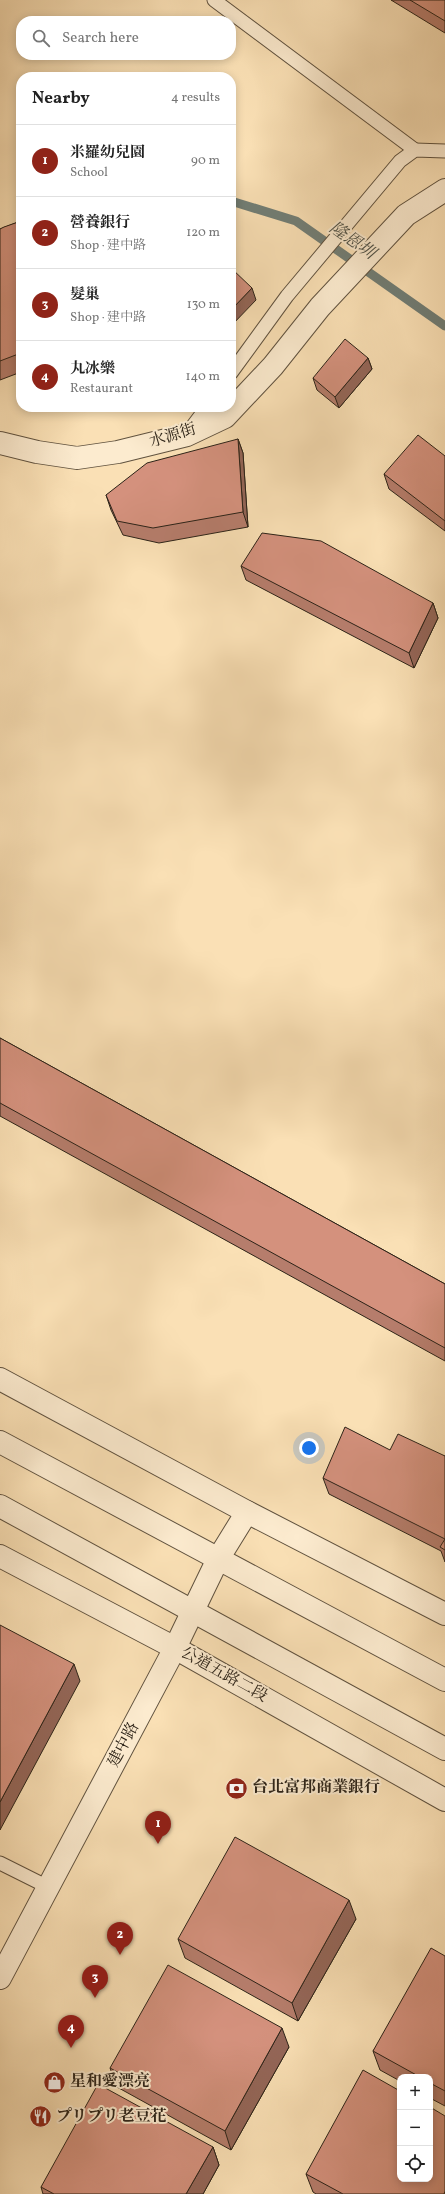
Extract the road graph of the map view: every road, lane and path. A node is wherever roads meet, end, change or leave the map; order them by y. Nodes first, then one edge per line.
1 (214, 0) edge
2 (235, 16) edge
3 (236, 16) edge
4 (415, 150) junction
5 (445, 151) edge
6 (445, 190) edge
7 (236, 366) edge
8 (236, 405) edge
9 (203, 412) edge
10 (230, 412) edge
11 (186, 435) junction
12 (0, 443) edge
13 (0, 1379) edge
14 (0, 1442) edge
15 (0, 1506) edge
16 (247, 1512) junction
17 (0, 1556) edge
18 (218, 1559) junction
19 (194, 1611) junction
20 (445, 1614) edge
21 (176, 1648) junction
22 (445, 1680) edge
23 (445, 1750) edge
24 (445, 1800) edge
25 (0, 1863) edge
26 (48, 1887) junction
27 (0, 1978) edge

1 - 2 lane
3 - 4 lane
4 - 5 lane
4 - 7 lane
6 - 8 street, 水源街
9 - 11 lane
10 - 11 street, 水源街
11 - 12 street, 水源街
13 - 16 street
14 - 18 street
15 - 19 street
16 - 18 street, 建中路
16 - 20 street
17 - 21 street, 公道五路二段
18 - 19 street, 建中路
18 - 22 street
19 - 21 street, 建中路
19 - 23 street
21 - 24 street, 公道五路二段
21 - 26 street, 建中路
25 - 26 lane
26 - 27 street, 建中路

